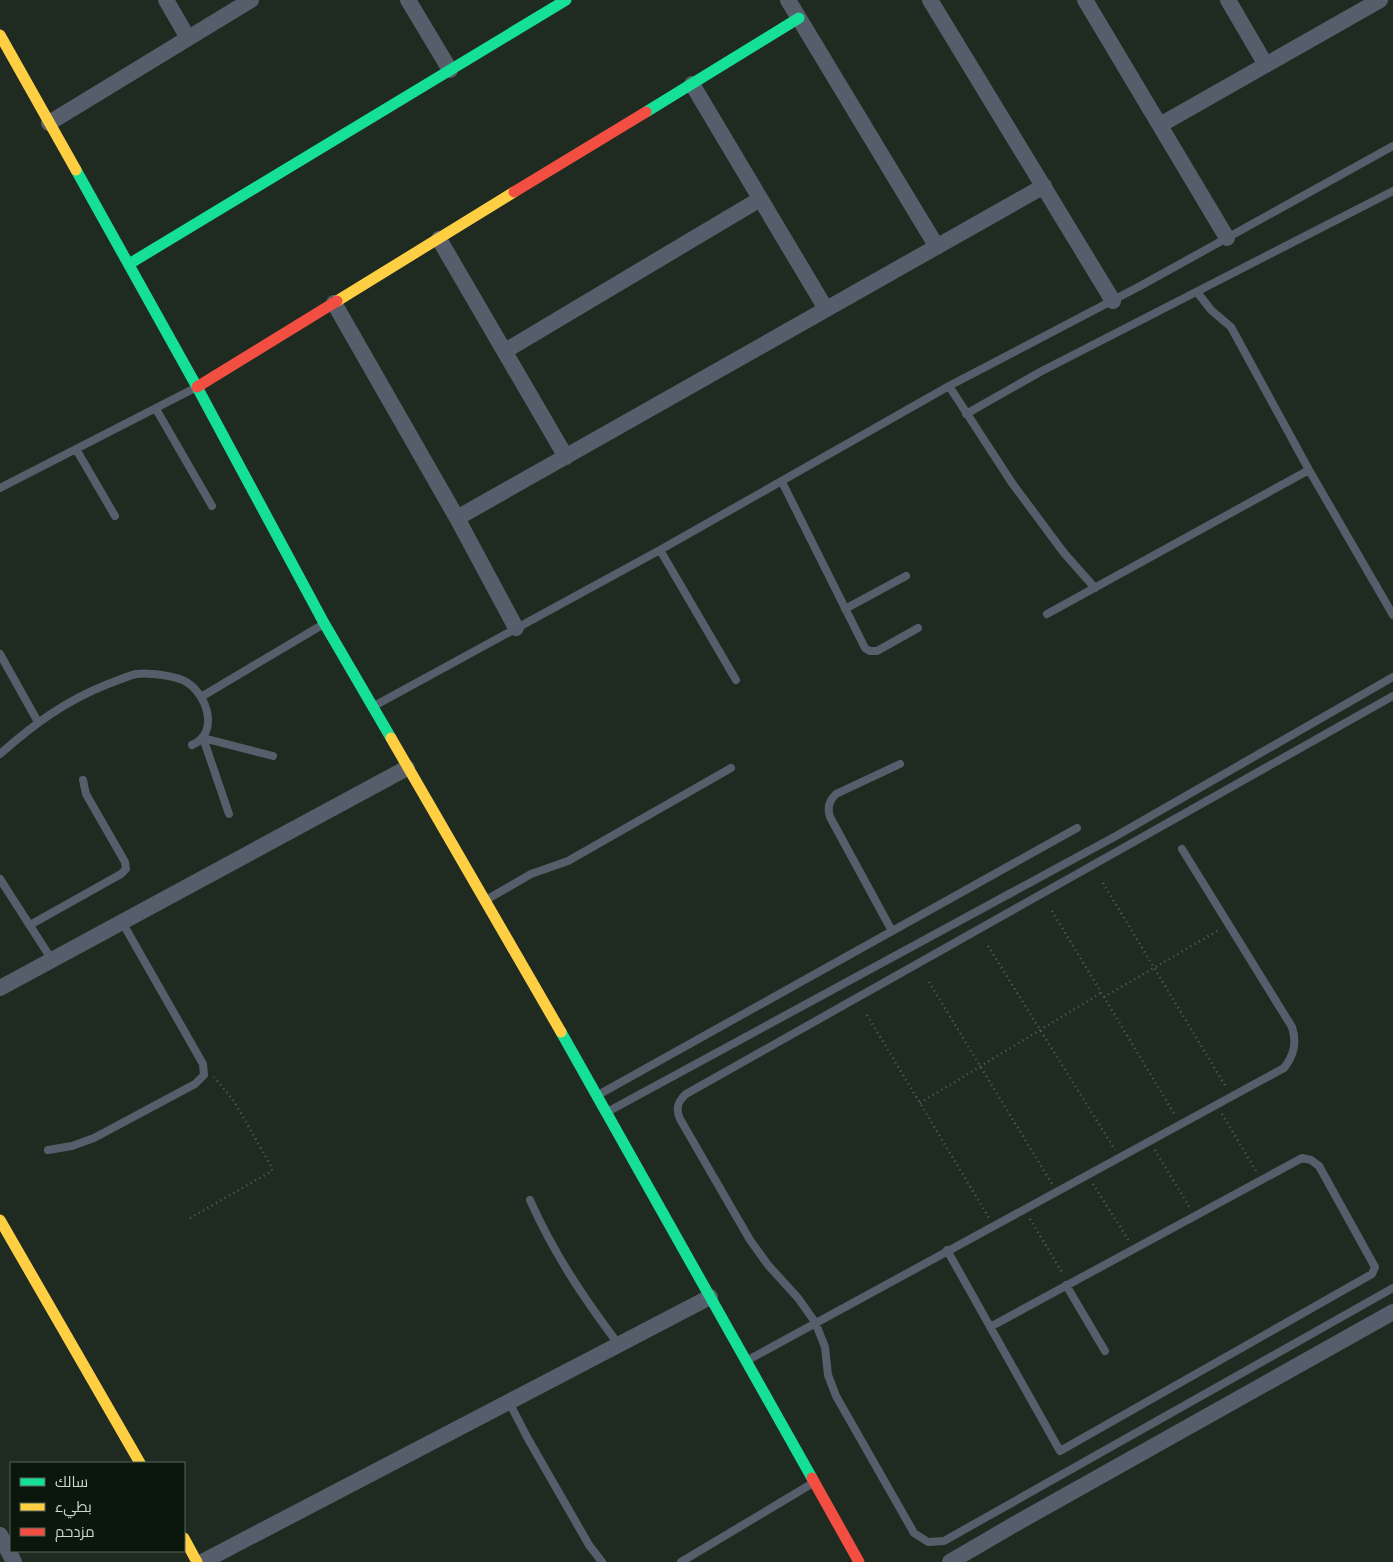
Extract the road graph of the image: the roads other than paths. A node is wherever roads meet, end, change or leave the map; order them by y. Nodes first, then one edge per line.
1 (166, 0) edge
2 (250, 0) edge
3 (408, 0) edge
4 (788, 0) edge
5 (930, 0) edge
6 (1085, 0) edge
7 (1228, 0) edge
8 (1380, 0) edge
9 (561, 1) edge
10 (799, 18) junction
11 (0, 35) edge
12 (188, 38) junction
13 (1266, 65) junction
14 (450, 70) junction
15 (692, 84) junction
16 (49, 123) junction
17 (1160, 125) junction
18 (1393, 146) edge
19 (1044, 186) junction
20 (1393, 191) edge
21 (760, 199) junction
22 (1227, 238) junction
23 (440, 239) junction
24 (937, 247) junction
25 (129, 264) junction
26 (1197, 292) junction
27 (1113, 301) junction
28 (334, 303) junction
29 (826, 309) junction
30 (505, 351) junction
31 (949, 386) junction
32 (197, 387) junction
33 (156, 409) junction
34 (966, 414) junction
35 (76, 449) junction
36 (566, 456) junction
37 (1309, 470) junction
38 (782, 482) junction
39 (0, 488) edge
40 (212, 506) dead end
41 (115, 516) dead end
42 (457, 518) junction
43 (660, 550) junction
44 (906, 576) dead end
45 (1095, 588) junction
46 (846, 609) junction
47 (1047, 614) dead end
48 (1393, 615) edge
49 (324, 623) junction
50 (516, 628) junction
51 (918, 628) dead end
52 (0, 655) edge
53 (1393, 677) edge
54 (736, 680) dead end
55 (1393, 696) edge
56 (201, 697) junction
57 (372, 707) junction
58 (38, 722) junction
59 (203, 738) junction
60 (192, 745) dead end
61 (0, 754) edge
62 (273, 756) dead end
63 (900, 764) dead end
64 (407, 768) junction
65 (731, 768) dead end
66 (83, 780) dead end
67 (229, 814) dead end
68 (1077, 828) dead end
69 (1182, 849) dead end
70 (0, 879) edge
71 (484, 900) junction
72 (122, 922) junction
73 (30, 925) junction
74 (892, 931) junction
75 (52, 960) junction
76 (0, 988) edge
77 (597, 1096) junction
78 (607, 1112) junction
79 (48, 1150) dead end
80 (530, 1200) dead end
81 (0, 1220) edge
82 (948, 1250) junction
83 (1068, 1284) junction
84 (1393, 1288) edge
85 (710, 1297) junction
86 (1393, 1312) edge
87 (815, 1322) junction
88 (990, 1327) junction
89 (619, 1345) junction
90 (1105, 1351) dead end
91 (746, 1361) junction
92 (509, 1402) junction
93 (139, 1462) edge
94 (814, 1483) junction
95 (0, 1535) edge
96 (185, 1540) edge
97 (230, 1556) edge
98 (14, 1562) edge
99 (197, 1562) edge
100 (202, 1562) edge
101 (602, 1562) edge
102 (682, 1562) edge
103 (859, 1562) edge
104 (950, 1562) edge

1 - 12 street
2 - 12 street
3 - 14 street
4 - 10 street
5 - 19 street
6 - 17 street
7 - 13 street
8 - 13 street
9 - 14 street
10 - 15 street
10 - 24 street
11 - 16 street
12 - 16 street
13 - 17 street
14 - 25 street
15 - 21 street
15 - 23 street
16 - 25 street
17 - 22 street
18 - 22 lane
19 - 24 street
19 - 27 street
20 - 26 lane
21 - 29 street
21 - 30 street
22 - 27 lane
23 - 28 street
23 - 30 street
24 - 29 street
25 - 32 street
26 - 34 lane
26 - 37 lane
27 - 31 lane
28 - 32 street
28 - 42 street
29 - 36 street
30 - 36 street
31 - 34 lane
31 - 38 lane
32 - 33 lane
32 - 49 street
33 - 35 lane
33 - 40 lane
34 - 45 lane
35 - 39 lane
35 - 41 lane
36 - 42 street
37 - 45 lane
37 - 48 lane
38 - 43 lane
38 - 46 lane
42 - 50 street
43 - 50 lane
43 - 54 lane
44 - 46 lane
45 - 47 lane
46 - 51 lane
49 - 56 lane
49 - 57 street
50 - 57 lane
52 - 58 lane
53 - 78 lane
55 - 87 lane
56 - 58 lane
56 - 59 lane
57 - 64 street
58 - 61 lane
59 - 60 lane
59 - 62 lane
59 - 67 lane
63 - 74 lane
64 - 71 street
64 - 72 street
65 - 71 lane
66 - 73 lane
68 - 74 lane
69 - 82 lane
70 - 73 lane
71 - 77 street
72 - 75 street
72 - 79 lane
73 - 75 lane
74 - 77 lane
75 - 76 street
77 - 78 street
78 - 85 street
80 - 89 lane
81 - 93 street
82 - 87 lane
82 - 88 lane
83 - 88 lane
83 - 88 lane
83 - 90 lane
84 - 87 lane
85 - 89 street
85 - 91 street
86 - 104 street
87 - 91 lane
89 - 92 street
91 - 94 street
92 - 97 street
92 - 101 lane
94 - 102 lane
94 - 103 street
95 - 98 street
96 - 99 street
97 - 100 street

